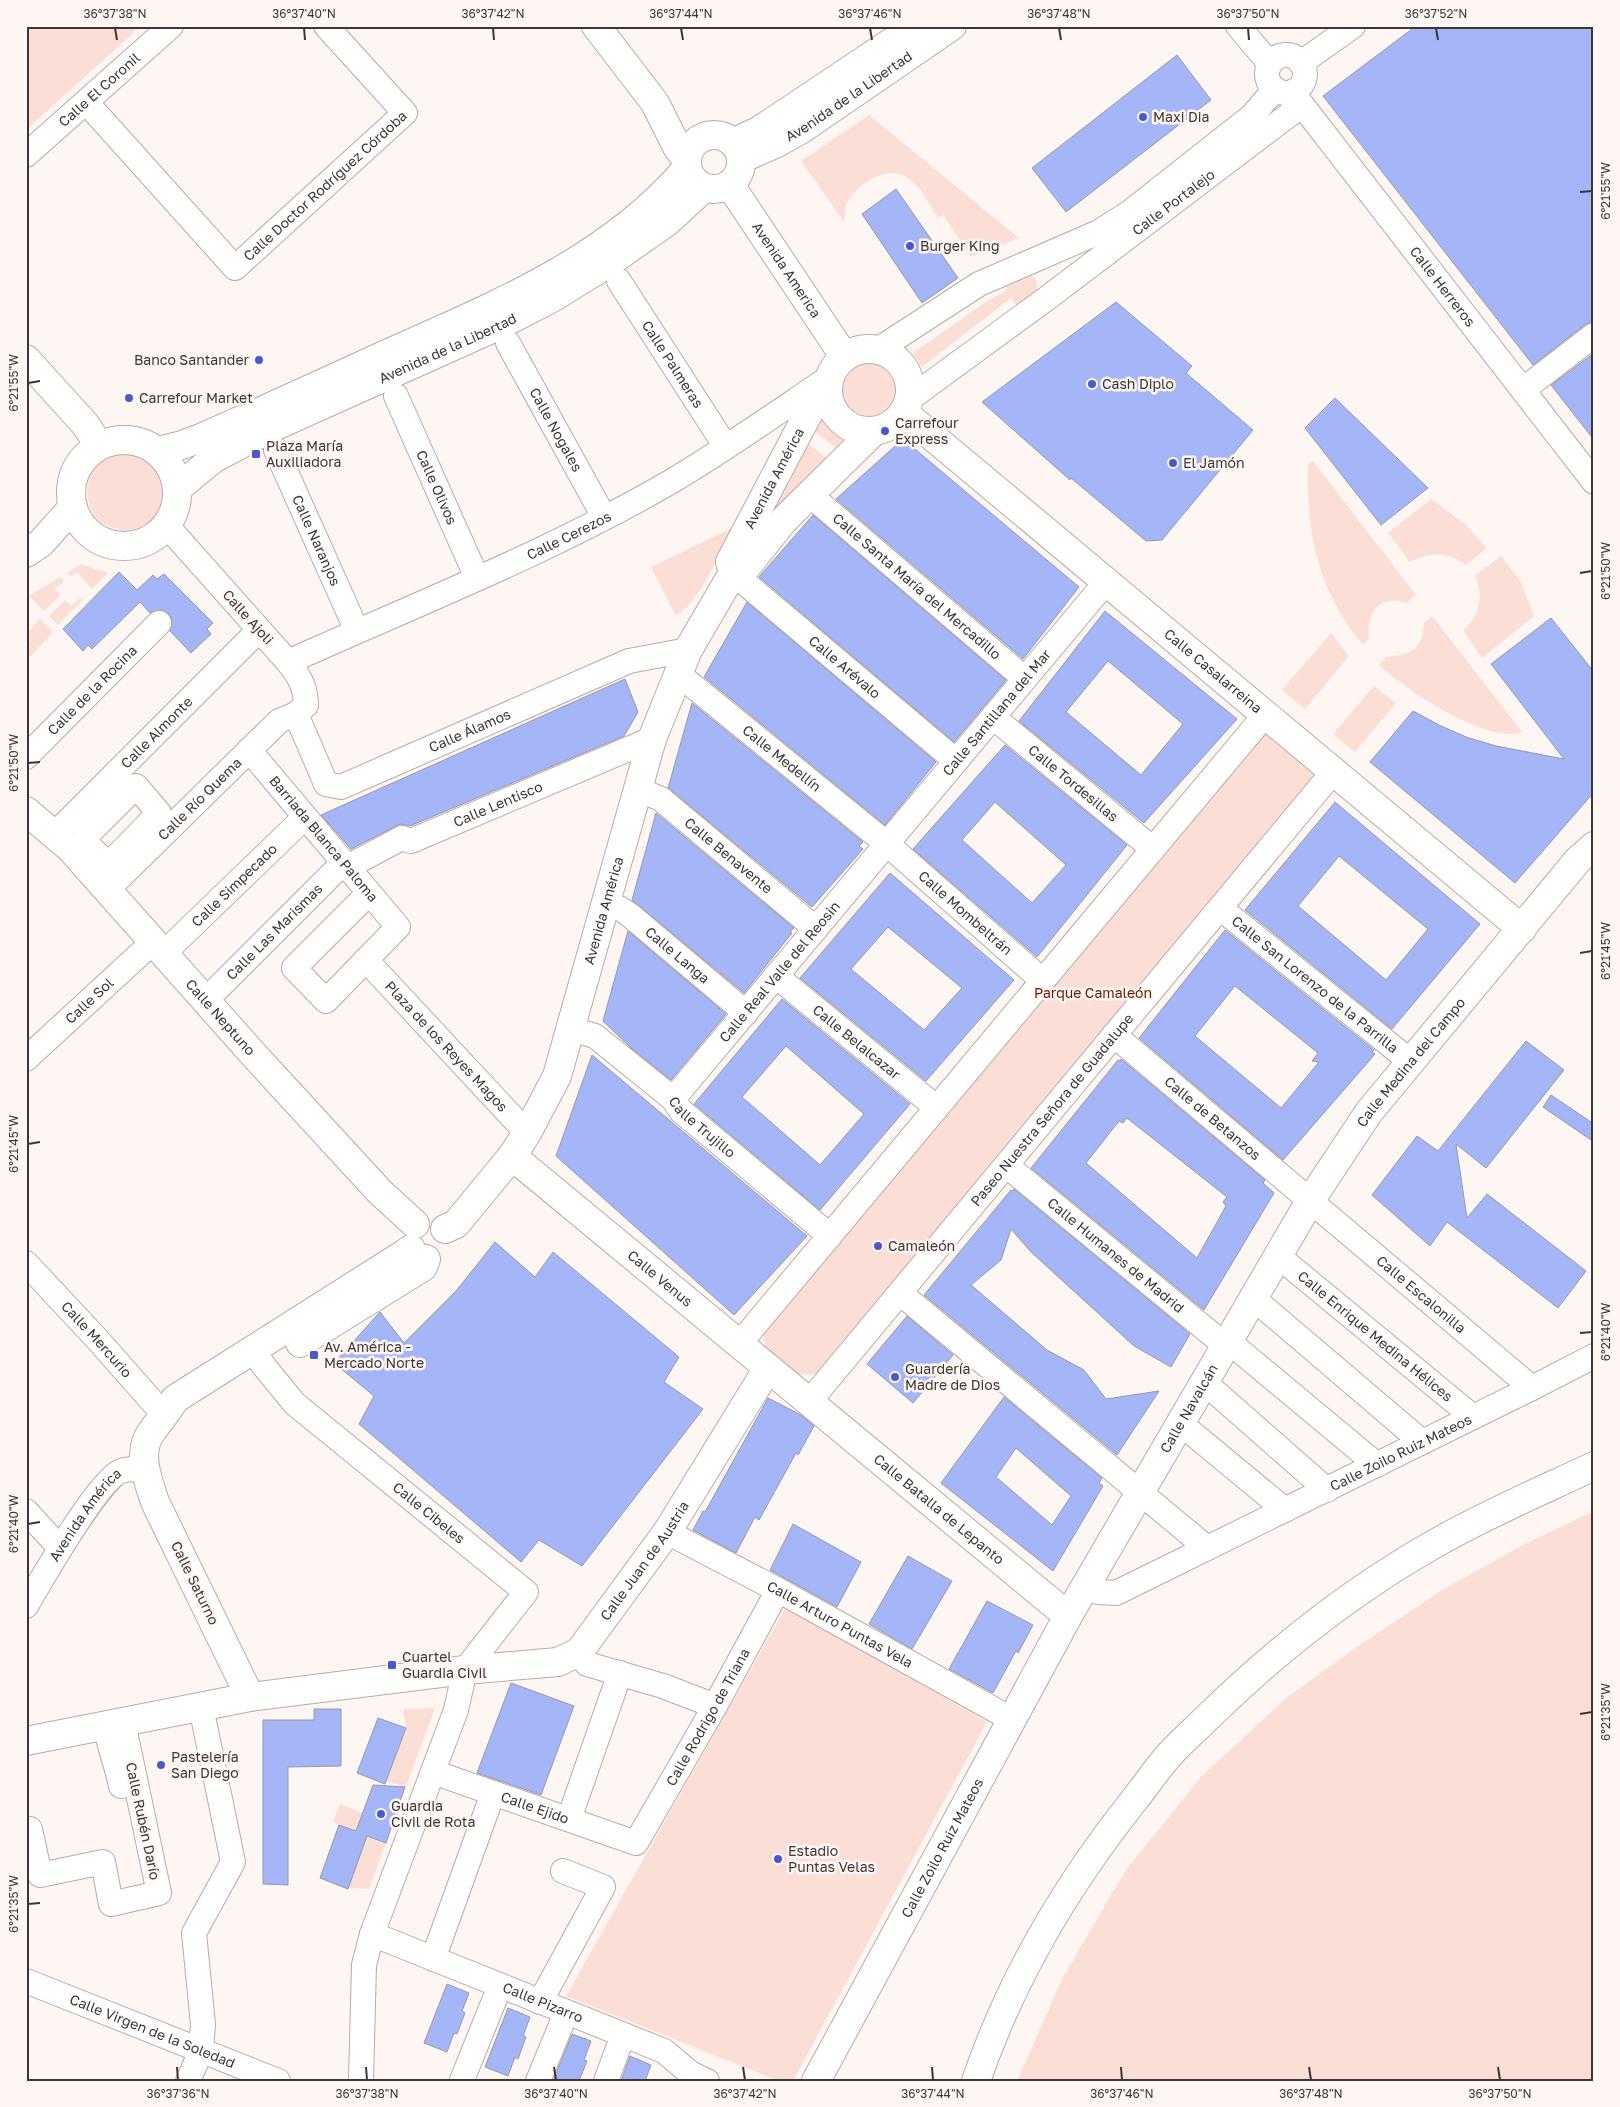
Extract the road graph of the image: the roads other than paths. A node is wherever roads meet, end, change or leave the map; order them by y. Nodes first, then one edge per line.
1 (171, 26) edge
2 (326, 26) edge
3 (596, 26) edge
4 (916, 26) edge
5 (952, 26) edge
6 (1238, 26) edge
7 (1353, 26) edge
8 (1301, 63) junction
9 (1270, 64) junction
10 (1290, 95) junction
11 (86, 102) junction
12 (656, 103) junction
13 (728, 145) junction
14 (26, 155) edge
15 (686, 164) junction
16 (717, 186) junction
17 (1028, 264) junction
18 (619, 281) dead end
19 (1046, 299) junction
20 (1594, 335) edge
21 (508, 343) dead end
22 (879, 350) junction
23 (26, 359) edge
24 (834, 374) junction
25 (1524, 389) junction
26 (396, 396) dead end
27 (906, 406) junction
28 (874, 430) junction
29 (99, 445) junction
30 (726, 447) junction
31 (276, 450) dead end
32 (158, 451) junction
33 (1594, 482) edge
34 (178, 488) junction
35 (808, 494) junction
36 (73, 507) junction
37 (604, 517) junction
38 (166, 526) junction
39 (92, 536) junction
40 (34, 548) edge
41 (733, 573) junction
42 (477, 578) junction
43 (1106, 582) junction
44 (159, 624) dead end
45 (259, 630) junction
46 (357, 631) junction
47 (682, 661) junction
48 (288, 662) junction
49 (1026, 679) junction
50 (296, 714) junction
51 (1265, 715) junction
52 (994, 717) junction
53 (652, 739) junction
54 (249, 750) junction
55 (26, 757) edge
56 (956, 761) junction
57 (1333, 772) junction
58 (637, 789) junction
59 (26, 811) edge
60 (306, 817) junction
61 (54, 835) junction
62 (887, 844) junction
63 (1594, 846) edge
64 (1153, 849) junction
65 (346, 864) junction
66 (107, 890) junction
67 (369, 893) junction
68 (605, 903) junction
69 (1220, 908) junction
70 (816, 929) junction
71 (1522, 929) junction
72 (158, 948) junction
73 (366, 960) junction
74 (776, 976) junction
75 (1043, 981) junction
76 (205, 1001) junction
77 (746, 1013) junction
78 (571, 1030) junction
79 (1114, 1035) junction
80 (26, 1058) edge
81 (1410, 1061) junction
82 (673, 1099) junction
83 (937, 1108) junction
84 (527, 1133) junction
85 (512, 1156) junction
86 (1006, 1165) junction
87 (1310, 1201) junction
88 (830, 1236) junction
89 (417, 1244) junction
90 (1278, 1256) junction
91 (26, 1263) edge
92 (900, 1293) junction
93 (1253, 1298) junction
94 (740, 1343) junction
95 (1227, 1343) junction
96 (1594, 1356) edge
97 (258, 1358) junction
98 (768, 1368) junction
99 (1204, 1382) junction
100 (1532, 1388) junction
101 (808, 1402) junction
102 (165, 1416) junction
103 (1473, 1417) junction
104 (1180, 1424) junction
105 (1422, 1442) junction
106 (1377, 1465) junction
107 (1594, 1466) edge
108 (144, 1468) junction
109 (1326, 1490) junction
110 (1140, 1493) junction
111 (1285, 1510) junction
112 (26, 1512) edge
113 (668, 1532) junction
114 (60, 1548) junction
115 (1207, 1548) junction
116 (1086, 1584) junction
117 (778, 1590) junction
118 (26, 1606) edge
119 (1068, 1616) junction
120 (579, 1652) junction
121 (465, 1670) junction
122 (620, 1673) junction
123 (250, 1697) junction
124 (715, 1706) junction
125 (201, 1707) junction
126 (1013, 1720) junction
127 (114, 1724) junction
128 (26, 1741) edge
129 (433, 1772) junction
130 (493, 1793) junction
131 (568, 1819) junction
132 (26, 1829) edge
133 (636, 1843) joint
134 (136, 1855) dead end
135 (563, 1871) dead end
136 (372, 1934) junction
137 (433, 1959) junction
138 (26, 1981) edge
139 (500, 1986) junction
140 (540, 2002) junction
141 (566, 2012) junction
142 (623, 2035) junction
143 (201, 2051) junction
144 (670, 2071) edge
145 (461, 2080) edge
146 (188, 2081) edge
147 (278, 2081) edge
148 (361, 2081) edge
149 (538, 2081) edge
150 (606, 2081) edge
151 (707, 2081) edge
152 (816, 2081) edge
153 (976, 2081) edge

1 - 11 street, Calle El Coronil
2 - 11 street, Calle Doctor Rodríguez Córdoba
3 - 12 street
4 - 13 street, Avenida de la Libertad
5 - 13 street, Avenida de la Libertad
6 - 9 street
7 - 8 street
8 - 9 street
8 - 10 street
9 - 10 street
10 - 17 street, Calle Portalejo
10 - 19 street, Calle Portalejo
10 - 25 street, Calle Herreros
11 - 14 street, Calle El Coronil
12 - 13 street
12 - 15 street
13 - 15 street
13 - 16 street
15 - 16 street
15 - 32 street, Avenida de la Libertad
16 - 24 street, Avenida America
16 - 34 street, Avenida de la Libertad
17 - 19 street
17 - 22 street, Calle Portalejo
18 - 30 street, Calle Palmeras
19 - 27 street, Calle Portalejo
20 - 25 street
21 - 37 street, Calle Nogales
22 - 24 street
22 - 27 street
23 - 29 street
24 - 28 street
24 - 30 street, Calle Cerezos
24 - 41 street, Avenida América
25 - 33 street, Calle Herreros
26 - 42 street, Calle Olivos
27 - 28 street
27 - 43 street, Calle Casalarreina
28 - 35 street, Avenida América
29 - 32 street
29 - 36 street
30 - 37 street, Calle Cerezos
31 - 46 street, Calle Naranjos
32 - 34 street
34 - 38 street
35 - 41 street, Avenida América
35 - 49 street, Calle Santa María del Mercadillo
36 - 39 street
36 - 40 street
37 - 42 street, Calle Cerezos
38 - 39 street
38 - 45 street, Calle Ajoli
39 - 40 street
41 - 47 street, Avenida América
41 - 56 street, Calle Arévalo
42 - 46 street, Calle Cerezos
43 - 49 street, Calle Santillana del Mar
43 - 51 street, Calle Casalarreina
44 - 55 street, Calle de la Rocina
45 - 48 street, Calle Ajoli
45 - 61 street, Calle Almonte
46 - 48 street, Calle Cerezos
47 - 50 street, Calle Álamos
47 - 53 street, Avenida América
47 - 62 street, Calle Medellín
48 - 50 street, Calle Ajoli
49 - 52 street, Calle Santillana del Mar
50 - 54 street, Calle Río Quema
51 - 57 street, Calle Casalarreina
51 - 64 street
52 - 56 street, Calle Santillana del Mar
52 - 64 street, Calle Tordesillas
53 - 58 street, Avenida América
53 - 65 street, Calle Lentisco
54 - 60 street, Barriada Blanca Paloma
54 - 66 street, Calle Río Quema
56 - 62 street, Calle Santillana del Mar
57 - 69 street, Paseo Nuestra Señora de Guadalupe
57 - 71 street, Calle Casalarreina
58 - 68 street, Avenida América
58 - 70 street, Calle Benavente
59 - 61 street, Calle Neptuno
60 - 65 street, Barriada Blanca Paloma
60 - 72 street, Calle Simpecado
61 - 66 street, Calle Neptuno
62 - 70 street, Calle Real Valle del Reosin
62 - 75 street, Calle Mombeltrán
63 - 71 street, Calle Medina del Campo
64 - 75 street
65 - 67 street, Barriada Blanca Paloma
65 - 76 street, Calle Las Marismas
66 - 72 street, Calle Neptuno
67 - 73 street, Barriada Blanca Paloma
67 - 73 street
68 - 77 street, Calle Langa
68 - 78 street, Avenida América
69 - 79 street, Paseo Nuestra Señora de Guadalupe
69 - 81 street, Calle San Lorenzo de la Parrilla
70 - 74 street, Calle Real Valle del Reosin
71 - 81 street, Calle Medina del Campo
72 - 76 street, Calle Neptuno
72 - 80 street, Calle Sol
73 - 84 street, Plaza de los Reyes Magos
74 - 77 street, Calle Real Valle del Reosin
74 - 83 street, Calle Belalcazar
75 - 83 street
76 - 89 street, Calle Neptuno
77 - 82 street, Calle Real Valle del Reosin
78 - 82 street, Calle Trujillo
78 - 84 street, Avenida América
79 - 86 street, Paseo Nuestra Señora de Guadalupe
79 - 87 street, Calle de Betanzos
81 - 87 street, Calle Medina del Campo
82 - 88 street, Calle Trujillo
83 - 88 street
84 - 85 street, Avenida América
85 - 89 street, Avenida América
85 - 94 street, Calle Venus
86 - 92 street, Paseo Nuestra Señora de Guadalupe
86 - 95 street, Calle Humanes de Madrid
87 - 90 street, Calle Navalcán
87 - 100 street, Calle Escalonilla
88 - 94 street
89 - 97 street
90 - 93 street, Calle Navalcán
90 - 103 street, Calle Enrique Medina Hélices
91 - 102 street, Calle Mercurio
92 - 101 street, Paseo Nuestra Señora de Guadalupe
92 - 110 street
93 - 95 street, Calle Navalcán
93 - 105 street
94 - 98 street, Calle Venus
95 - 99 street, Calle Navalcán
95 - 106 street, Calle Humanes de Madrid
96 - 100 street, Calle Zoilo Ruiz Mateos
97 - 102 street
97 - 121 street, Calle Cibeles
98 - 101 street, Calle Venus
98 - 113 street, Calle Juan de Austria
99 - 104 street, Calle Navalcán
99 - 109 street
100 - 103 street, Calle Zoilo Ruiz Mateos
101 - 119 street, Calle Batalla de Lepanto
102 - 108 street, Avenida América
103 - 105 street, Calle Zoilo Ruiz Mateos
104 - 110 street, Calle Navalcán
104 - 111 street
105 - 106 street, Calle Zoilo Ruiz Mateos
106 - 109 street, Calle Zoilo Ruiz Mateos
107 - 153 street
108 - 114 street, Avenida América
108 - 123 street, Calle Saturno
109 - 111 street, Calle Zoilo Ruiz Mateos
110 - 115 street
110 - 116 street, Calle Navalcán
111 - 115 street, Calle Zoilo Ruiz Mateos
112 - 114 street
113 - 117 street, Calle Arturo Puntas Vela
113 - 120 street, Calle Juan de Austria
114 - 118 street, Avenida América
115 - 116 street, Calle Zoilo Ruiz Mateos
116 - 119 street, Calle Navalcán
117 - 124 street, Calle Rodrigo de Triana
117 - 126 street, Calle Arturo Puntas Vela
119 - 126 street, Calle Zoilo Ruiz Mateos
120 - 121 street, Calle Juan de Austria
120 - 122 street
121 - 123 street
121 - 129 street
122 - 124 street
122 - 131 street
123 - 125 street
124 - 133 street, Calle Rodrigo de Triana
125 - 127 street
125 - 143 street
126 - 152 street, Calle Zoilo Ruiz Mateos
127 - 128 street
127 - 132 street, Calle Rubén Darío
127 - 134 street, Calle Rubén Darío
129 - 130 street, Calle Ejido
129 - 136 street
130 - 131 street, Calle Ejido
130 - 137 street
131 - 133 street, Calle Ejido
135 - 140 street
136 - 137 street, Calle Pizarro
136 - 148 street
137 - 139 street, Calle Pizarro
138 - 143 street, Calle Virgen de la Soledad
139 - 140 street, Calle Pizarro
139 - 145 street
140 - 141 street, Calle Pizarro
141 - 142 street, Calle Pizarro
141 - 149 street
142 - 144 street, Calle Pizarro
142 - 150 street
143 - 146 street
143 - 147 street, Calle Virgen de la Soledad
144 - 151 street, Calle Pizarro

